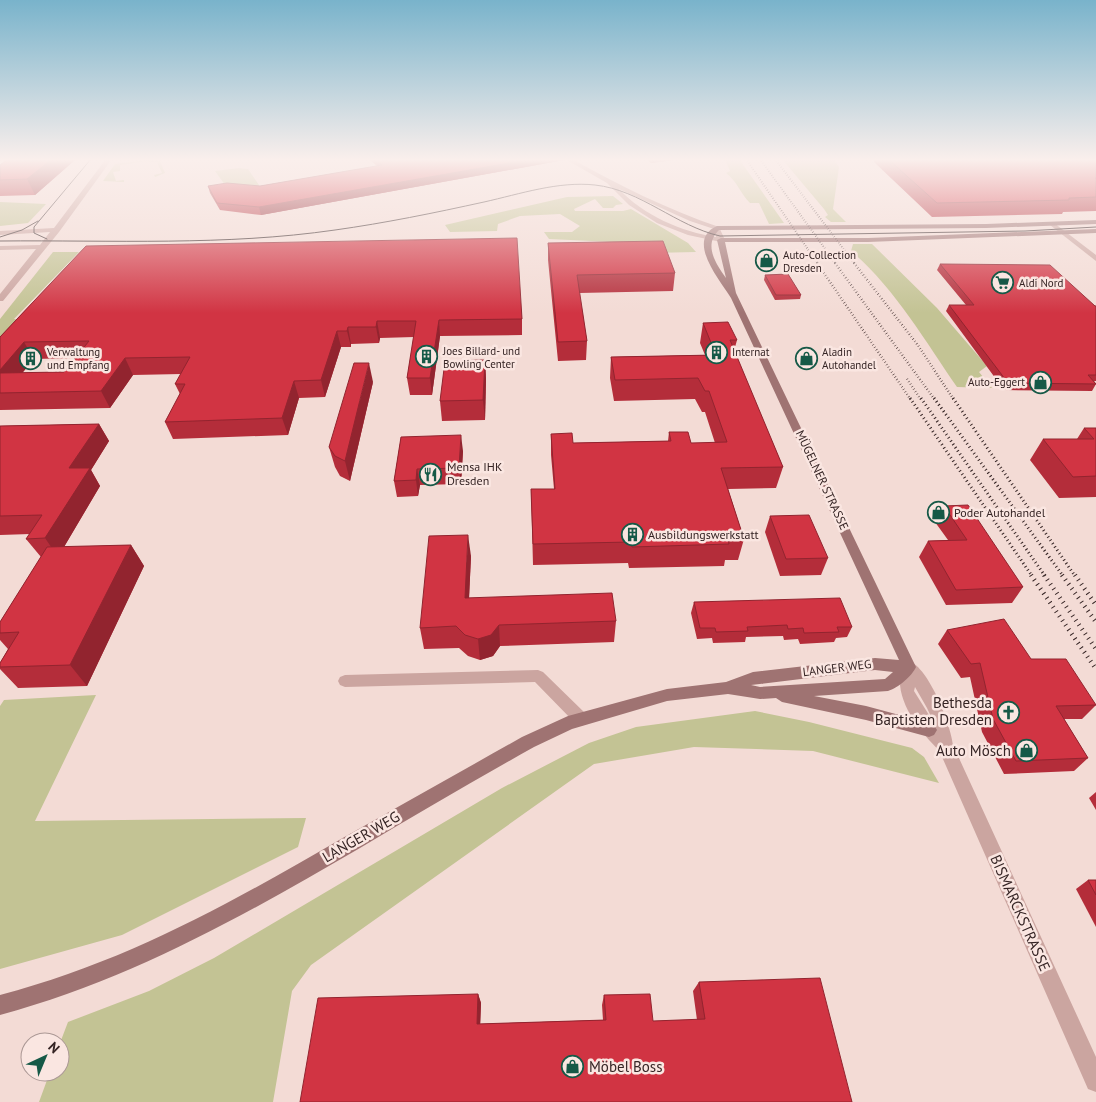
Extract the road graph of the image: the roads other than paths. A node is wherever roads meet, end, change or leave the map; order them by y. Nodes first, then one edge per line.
1 (71, 210) edge
2 (645, 210) edge
3 (672, 210) edge
4 (1096, 222) edge
5 (716, 228) junction
6 (1059, 229) junction
7 (56, 230) junction
8 (1096, 231) edge
9 (0, 233) edge
10 (707, 239) junction
11 (721, 240) junction
12 (42, 247) junction
13 (0, 248) edge
14 (1096, 259) edge
15 (733, 295) junction
16 (0, 299) edge
17 (909, 667) junction
18 (345, 681) dead end
19 (727, 688) junction
20 (760, 692) junction
21 (581, 719) junction
22 (929, 730) junction
23 (945, 745) junction
24 (0, 1005) edge
25 (1096, 1081) edge

1 - 7 street
2 - 10 street
3 - 5 street
4 - 6 main road
5 - 6 main road
5 - 10 main road
5 - 11 street, MÜGELNER STRASSE
6 - 8 main road
6 - 11 main road
6 - 14 street
7 - 9 street
7 - 12 street
10 - 11 street
10 - 15 main road, MÜGELNER STRASSE
11 - 15 main road, MÜGELNER STRASSE
12 - 13 street
12 - 16 street
15 - 17 main road, MÜGELNER STRASSE
17 - 19 main road, LANGER WEG
17 - 20 main road, LANGER WEG
17 - 22 street, BISMARCKSTRASSE
17 - 23 street, BISMARCKSTRASSE
18 - 21 street
19 - 20 main road, LANGER WEG
19 - 21 main road, LANGER WEG
20 - 22 main road
21 - 24 main road, LANGER WEG
22 - 23 street, BISMARCKSTRASSE
23 - 25 street, BISMARCKSTRASSE

